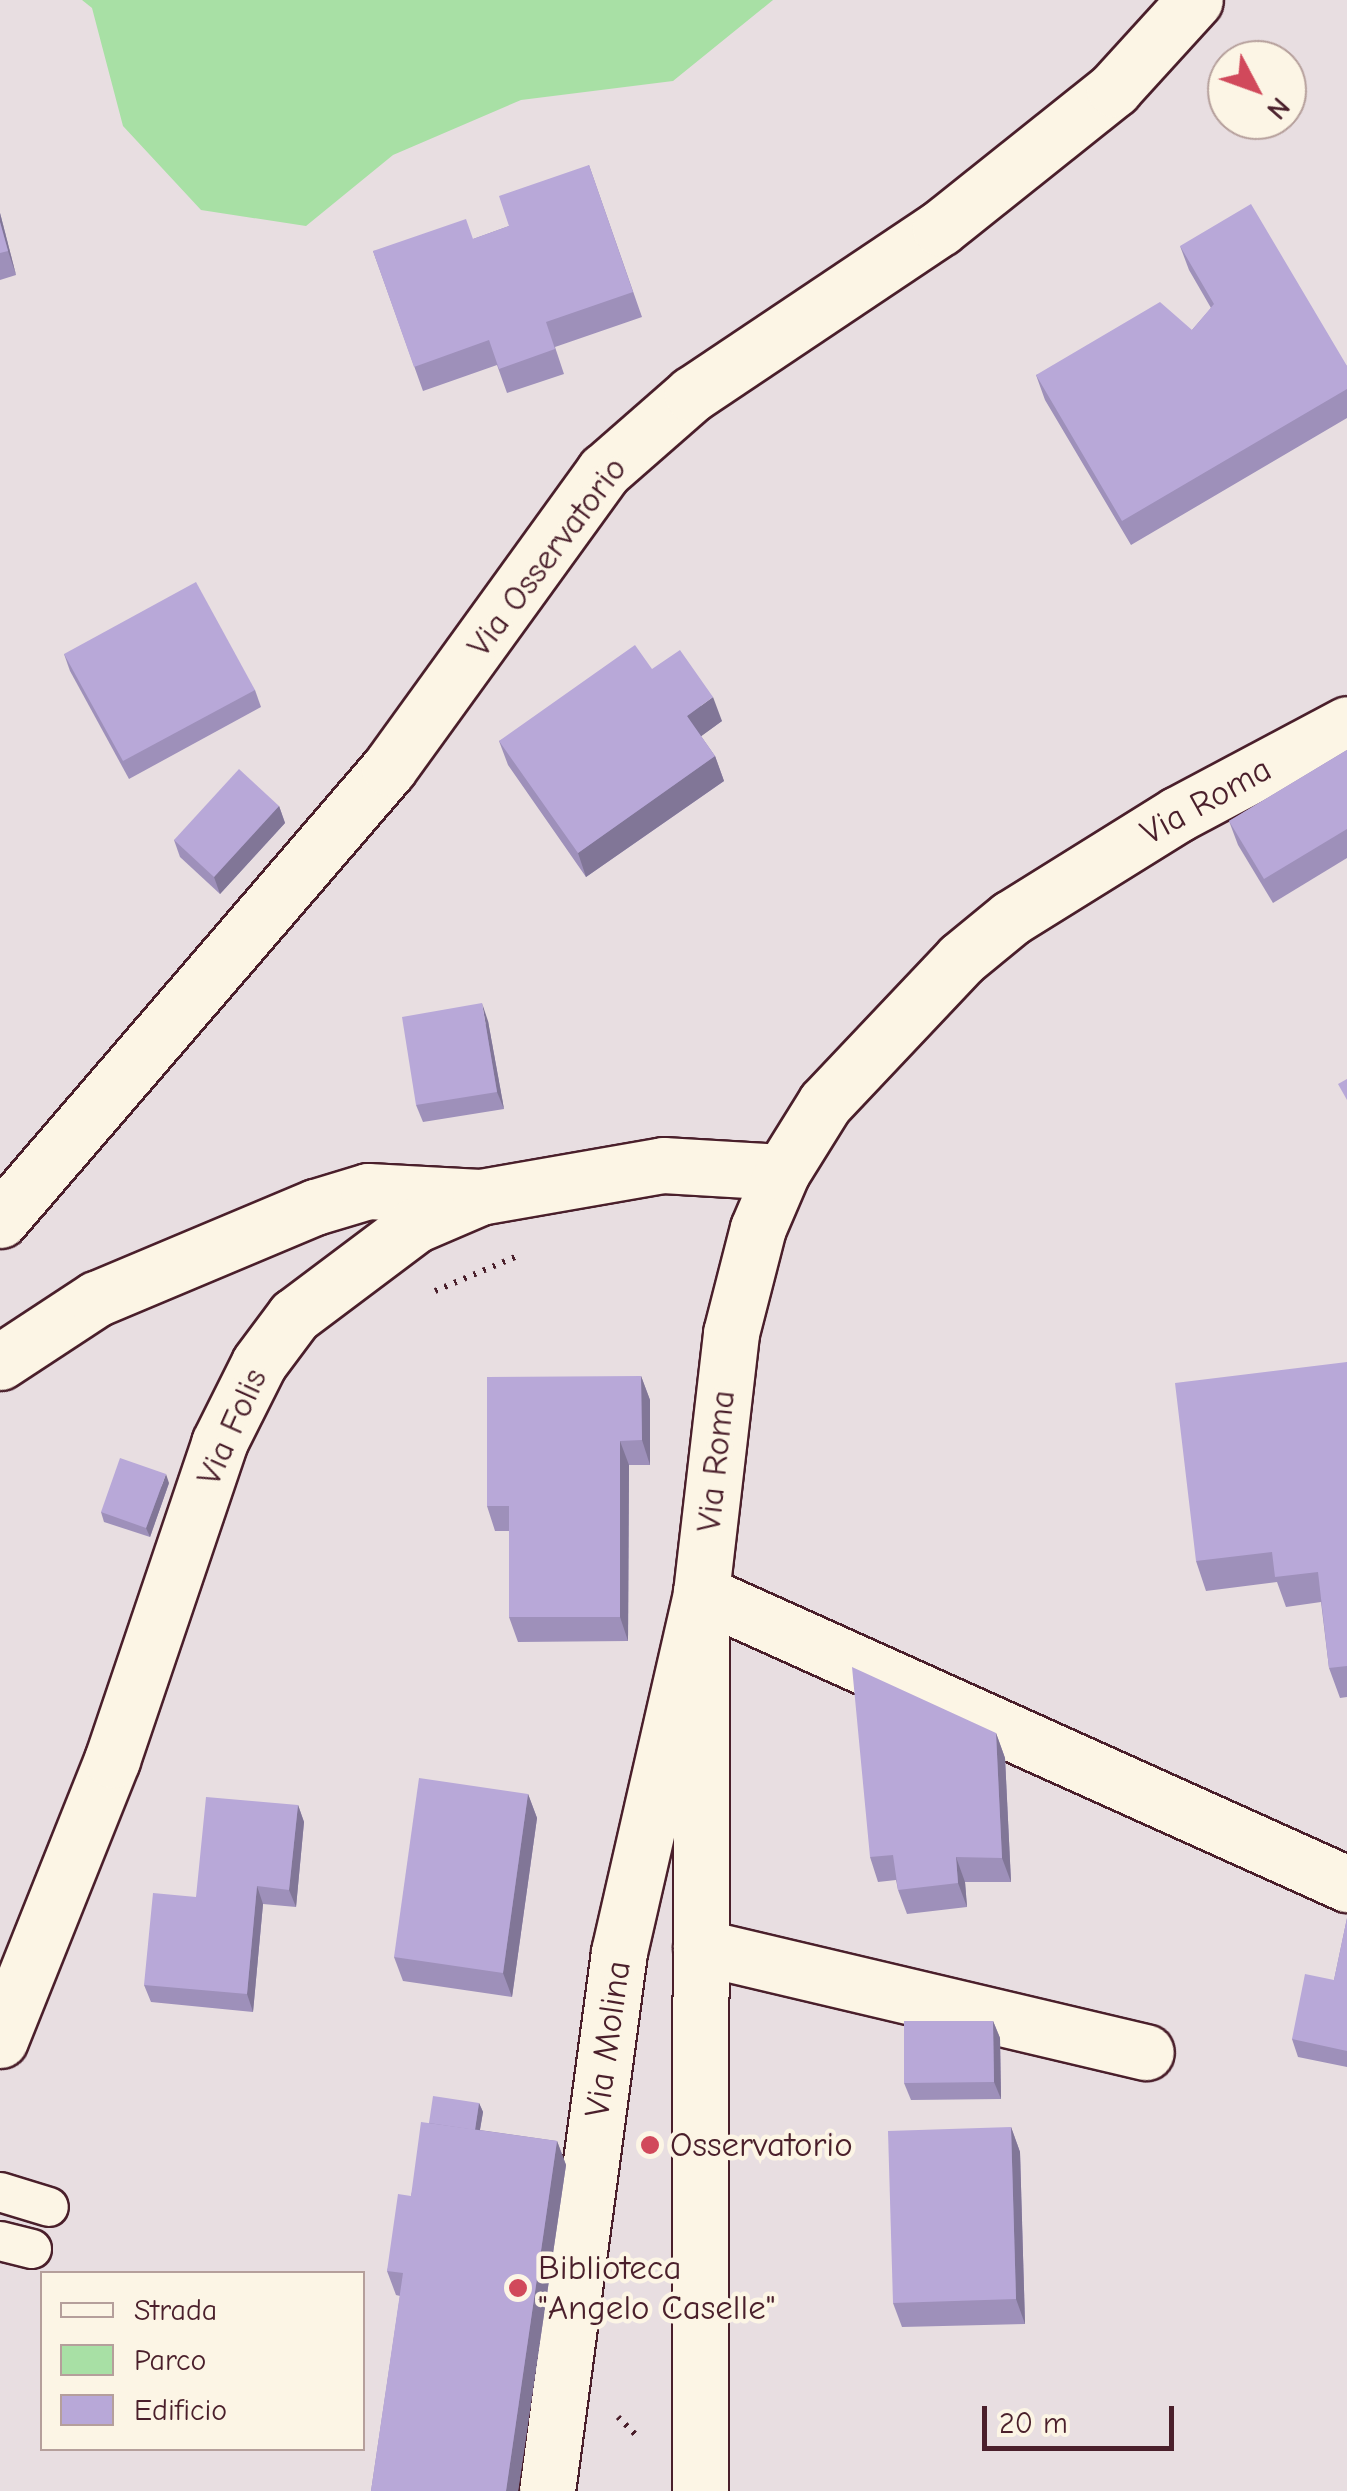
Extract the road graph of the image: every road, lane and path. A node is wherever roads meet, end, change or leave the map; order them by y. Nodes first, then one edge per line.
1 (1195, 0) edge
2 (1347, 724) edge
3 (782, 1172) junction
4 (480, 1197) junction
5 (0, 1220) edge
6 (532, 1250) dead end
7 (416, 1298) dead end
8 (0, 1362) edge
9 (700, 1592) junction
10 (1347, 1884) edge
11 (701, 1947) junction
12 (0, 2040) edge
13 (1146, 2052) dead end
14 (0, 2192) edge
15 (49, 2207) dead end
16 (547, 2491) edge
17 (700, 2491) edge

1 - 5 street, Via Osservatorio
2 - 3 street, Via Roma
3 - 4 street, Via Folis
3 - 9 street, Via Roma
4 - 8 street
4 - 12 street, Via Folis
6 - 7 path
9 - 10 street
9 - 11 street, Via Roma
9 - 16 street, Via Molina
11 - 13 street
11 - 17 street, Via Roma
14 - 15 lane

